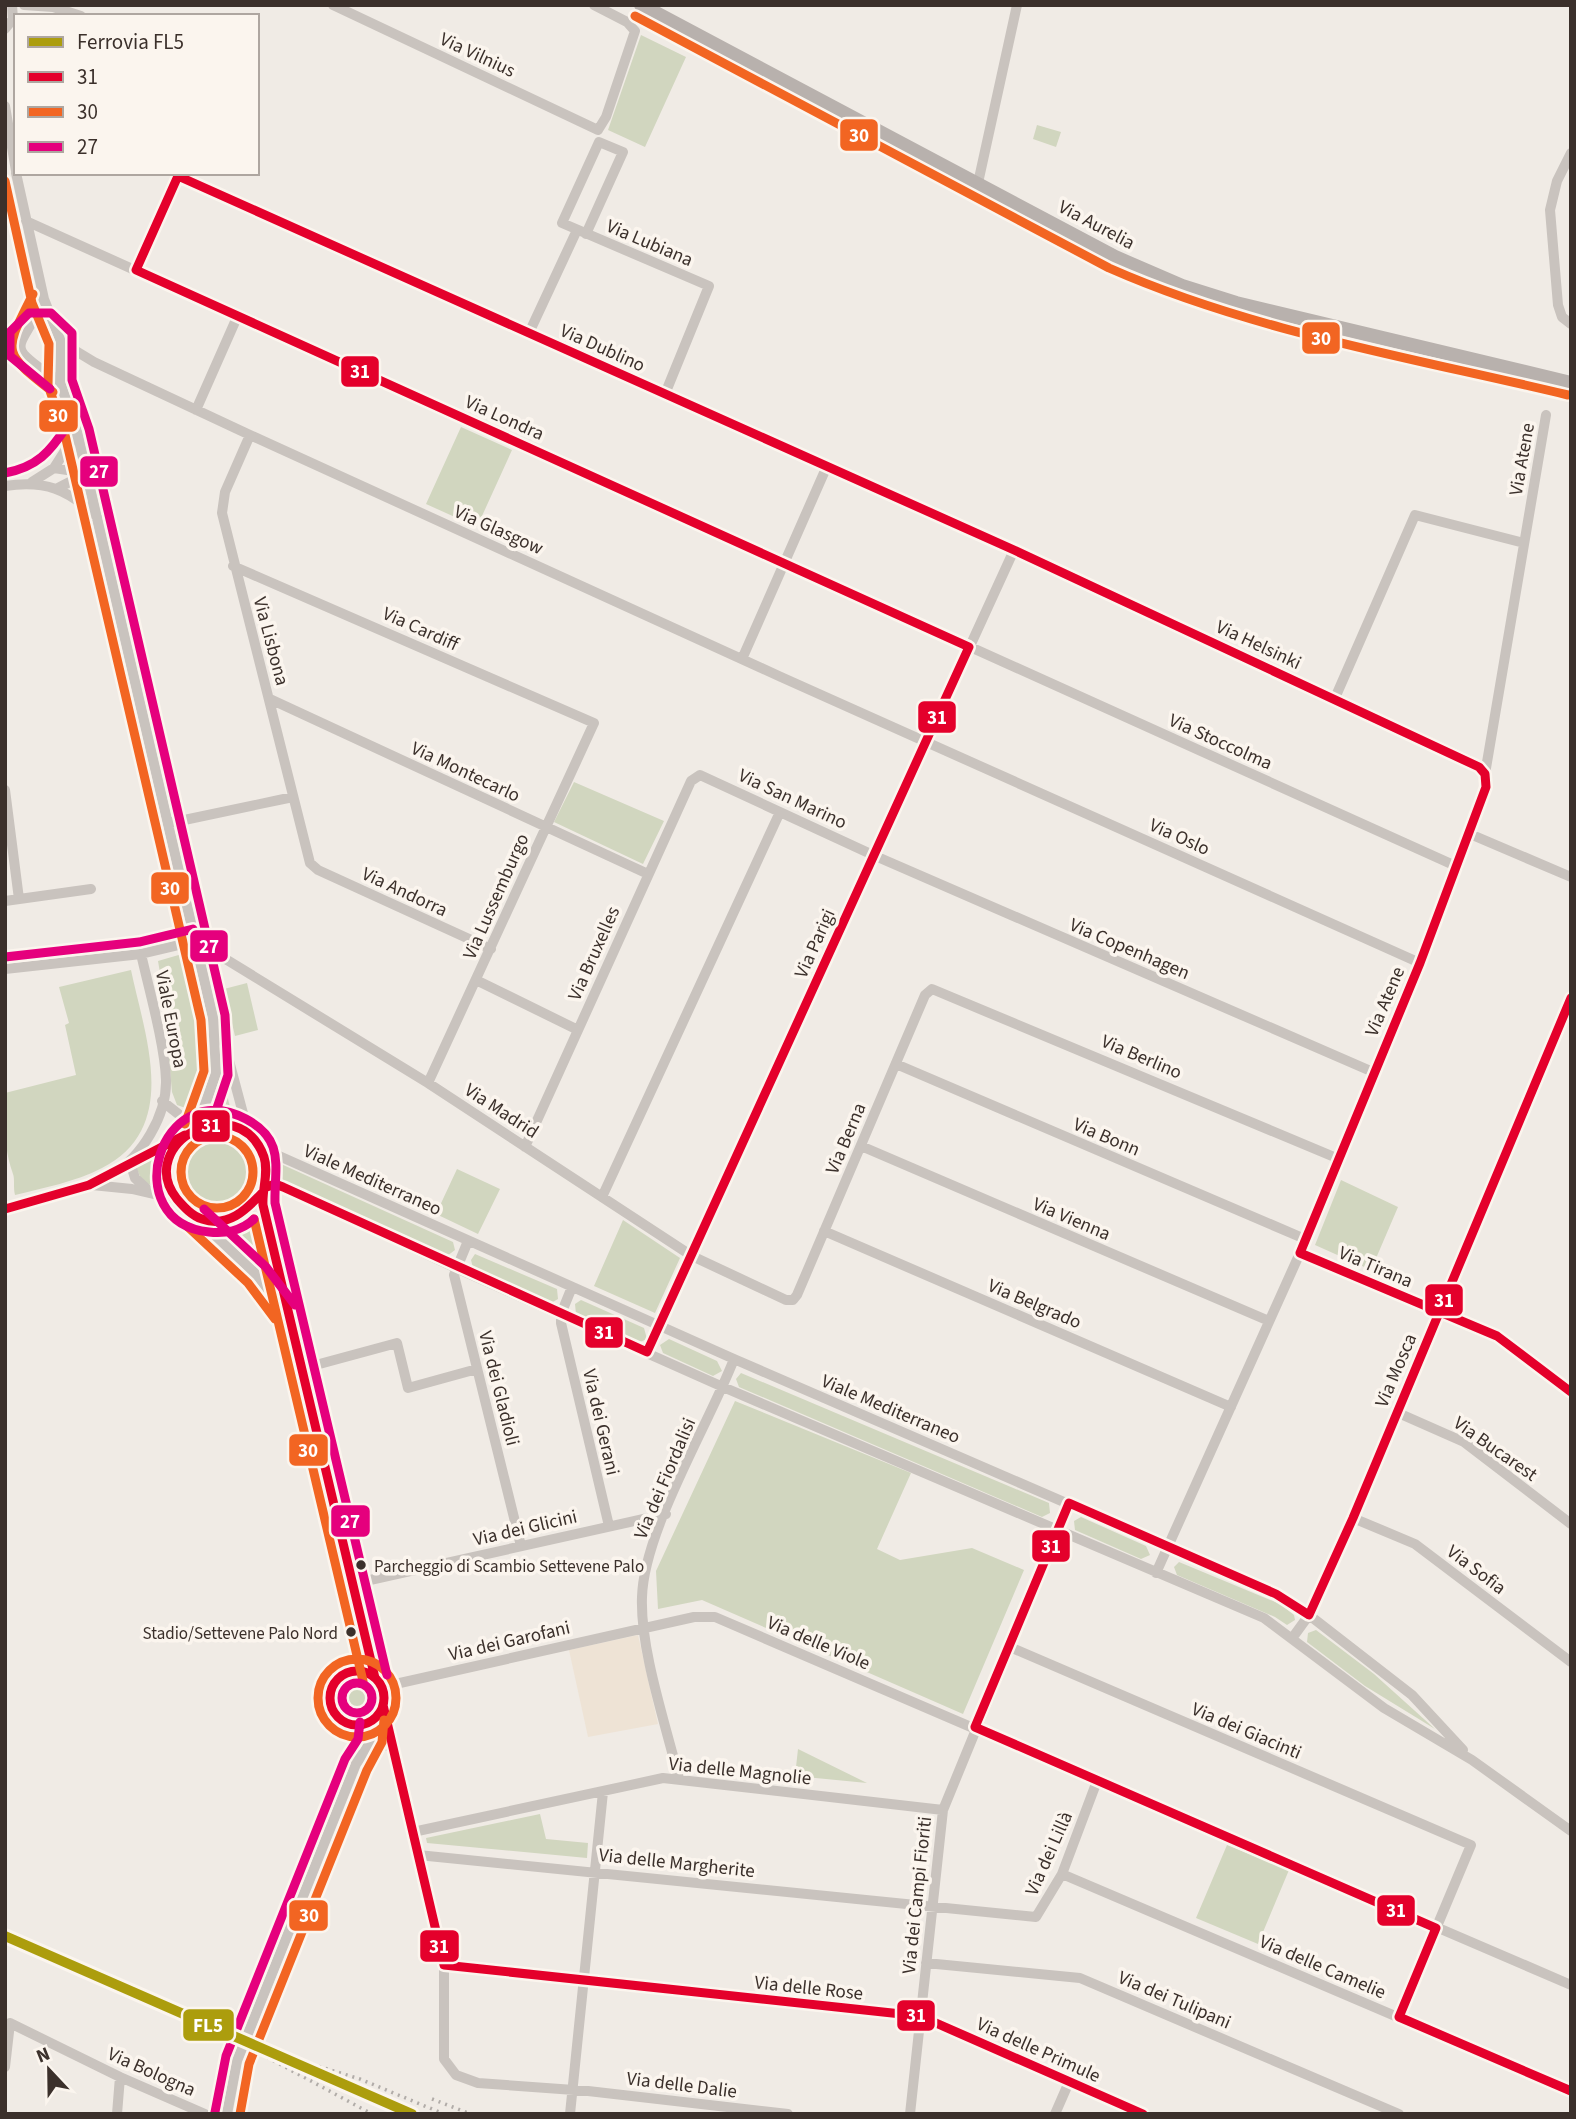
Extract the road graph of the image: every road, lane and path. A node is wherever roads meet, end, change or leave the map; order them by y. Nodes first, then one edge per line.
1 (12, 5) edge
2 (333, 5) edge
3 (594, 5) edge
4 (641, 5) edge
5 (1017, 5) edge
6 (29, 6) edge
7 (75, 14) edge
8 (11, 24) edge
9 (5, 106) edge
10 (599, 136) junction
11 (1571, 153) edge
12 (14, 160) edge
13 (17, 175) edge
14 (179, 175) edge
15 (978, 183) junction
16 (26, 221) junction
17 (582, 232) junction
18 (136, 270) junction
19 (44, 299) junction
20 (238, 315) junction
21 (1571, 324) edge
22 (32, 325) junction
23 (529, 333) junction
24 (21, 337) junction
25 (59, 342) junction
26 (5, 347) edge
27 (5, 353) edge
28 (30, 361) junction
29 (60, 382) junction
30 (1571, 383) edge
31 (665, 394) junction
32 (196, 410) junction
33 (1546, 415) dead end
34 (77, 432) junction
35 (250, 435) junction
36 (827, 466) junction
37 (54, 468) junction
38 (86, 473) junction
39 (32, 482) junction
40 (5, 486) edge
41 (58, 488) junction
42 (97, 517) junction
43 (1524, 543) junction
44 (1014, 550) junction
45 (785, 563) junction
46 (233, 566) junction
47 (969, 647) junction
48 (742, 659) junction
49 (1335, 698) junction
50 (270, 699) junction
51 (594, 723) joint
52 (926, 741) junction
53 (1485, 774) junction
54 (696, 775) joint
55 (5, 790) edge
56 (293, 797) junction
57 (780, 811) junction
58 (170, 823) junction
59 (546, 827) junction
60 (1470, 834) junction
61 (873, 855) junction
62 (309, 860) joint
63 (1458, 867) junction
64 (648, 874) junction
65 (1571, 877) edge
66 (91, 889) dead end
67 (19, 899) junction
68 (5, 901) edge
69 (196, 941) junction
70 (491, 949) junction
71 (141, 954) junction
72 (1420, 963) junction
73 (5, 969) edge
74 (476, 981) junction
75 (931, 989) joint
76 (1571, 997) edge
77 (213, 1018) junction
78 (578, 1030) junction
79 (896, 1064) junction
80 (1373, 1072) junction
81 (428, 1083) junction
82 (162, 1101) junction
83 (197, 1128) junction
84 (185, 1135) junction
85 (249, 1136) junction
86 (861, 1146) junction
87 (259, 1147) junction
88 (525, 1147) junction
89 (1339, 1159) junction
90 (130, 1162) junction
91 (89, 1185) junction
92 (263, 1191) junction
93 (153, 1194) junction
94 (602, 1197) junction
95 (175, 1199) junction
96 (5, 1209) edge
97 (197, 1218) junction
98 (824, 1231) junction
99 (1305, 1239) junction
100 (468, 1241) junction
101 (1300, 1253) junction
102 (692, 1256) junction
103 (456, 1268) junction
104 (572, 1287) junction
105 (791, 1300) joint
106 (1439, 1311) junction
107 (561, 1314) junction
108 (289, 1320) junction
109 (1269, 1321) junction
110 (660, 1325) junction
111 (647, 1352) junction
112 (734, 1359) junction
113 (301, 1369) junction
114 (477, 1369) junction
115 (723, 1387) junction
116 (1571, 1392) edge
117 (1231, 1407) junction
118 (1396, 1412) junction
119 (1069, 1503) junction
120 (666, 1514) junction
121 (1353, 1518) junction
122 (1571, 1524) edge
123 (609, 1526) junction
124 (1057, 1529) junction
125 (521, 1546) junction
126 (1167, 1546) junction
127 (1156, 1573) junction
128 (352, 1584) junction
129 (1309, 1615) junction
130 (644, 1628) junction
131 (1293, 1637) junction
132 (366, 1639) junction
133 (1010, 1647) junction
134 (1571, 1662) edge
135 (346, 1673) junction
136 (378, 1683) junction
137 (383, 1705) junction
138 (340, 1720) junction
139 (372, 1721) junction
140 (975, 1727) junction
141 (393, 1746) junction
142 (365, 1752) junction
143 (1472, 1760) junction
144 (356, 1764) junction
145 (679, 1779) junction
146 (1097, 1781) junction
147 (603, 1792) junction
148 (943, 1810) junction
149 (1571, 1831) edge
150 (413, 1832) junction
151 (418, 1854) junction
152 (596, 1871) junction
153 (1062, 1874) junction
154 (931, 1908) junction
155 (1436, 1928) junction
156 (926, 1963) junction
157 (444, 1965) junction
158 (586, 1981) junction
159 (1571, 1985) edge
160 (920, 2016) junction
161 (1399, 2017) junction
162 (5, 2067) edge
163 (121, 2077) junction
164 (1069, 2082) junction
165 (572, 2090) junction
166 (1571, 2091) edge
167 (117, 2114) edge
168 (205, 2114) edge
169 (227, 2114) edge
170 (570, 2114) edge
171 (788, 2114) edge
172 (910, 2114) edge
173 (1055, 2114) edge
174 (1144, 2114) edge
175 (1399, 2114) edge

1 - 8 street
2 - 10 street, Via Vilnius
3 - 10 street
4 - 15 main road, Via Aurelia
5 - 15 street
6 - 7 street
9 - 12 street
10 - 17 street
10 - 17 street, Via Vilnius
11 - 21 street
13 - 16 street
14 - 18 street
14 - 23 street, Via Dublino
15 - 30 main road, Via Aurelia
16 - 18 street, Via Londra
16 - 19 street
17 - 23 street, Via Lubiana
17 - 31 street, Via Lubiana
18 - 20 street, Via Londra
19 - 22 street
19 - 25 street
20 - 32 street
20 - 45 street, Via Londra
22 - 24 street
22 - 25 street
23 - 31 street, Via Dublino
24 - 26 street
24 - 28 street
25 - 28 street
25 - 29 street
25 - 32 street, Via Glasgow
27 - 28 street
28 - 29 street
29 - 34 street
31 - 36 street, Via Dublino
32 - 35 street, Via Glasgow
33 - 43 street, Via Atene
34 - 37 street
34 - 38 street
35 - 46 street, Via Lisbona
35 - 48 street, Via Glasgow
36 - 44 street, Via Dublino
36 - 45 street
37 - 38 street
37 - 39 street
38 - 41 street
38 - 42 street
39 - 40 street
39 - 41 street
41 - 42 street
42 - 58 street
43 - 49 street
43 - 53 street, Via Atene
44 - 47 street, Via Parigi
44 - 49 street, Via Helsinki
45 - 47 street, Via Londra
45 - 48 street
46 - 50 street, Via Lisbona
46 - 51 street, Via Cardiff
47 - 52 street, Via Parigi
47 - 63 street, Via Stoccolma
48 - 52 street, Via Glasgow
49 - 53 street, Via Helsinki
50 - 56 street, Via Lisbona
50 - 59 street, Via Montecarlo
51 - 59 street, Via Lussemburgo
52 - 61 street, Via Parigi
52 - 72 street, Via Oslo
53 - 60 street, Via Atene
54 - 57 street, Via San Marino
54 - 64 street, Via Bruxelles
55 - 67 street
56 - 58 street
56 - 62 street, Via Lisbona
57 - 61 street, Via San Marino
57 - 94 street
58 - 69 street
59 - 64 street, Via Montecarlo
59 - 70 street, Via Lussemburgo
60 - 63 street, Via Atene
60 - 65 street
61 - 80 street, Via Copenhagen
61 - 102 street, Via Parigi
62 - 70 street, Via Andorra
63 - 72 street, Via Atene
64 - 78 street, Via Bruxelles
66 - 67 street
67 - 68 street
69 - 71 street
69 - 77 street
69 - 81 street, Via Madrid
70 - 74 street, Via Lussemburgo
71 - 73 street
71 - 82 street, Viale Europa
72 - 80 street, Via Atene
74 - 78 street
74 - 81 street, Via Lussemburgo
75 - 79 street, Via Berna
75 - 89 street, Via Berlino
76 - 106 street, Via Mosca
77 - 83 street
77 - 85 street
78 - 88 street, Via Bruxelles
79 - 86 street, Via Berna
79 - 99 street, Via Bonn
80 - 89 street, Via Atene
81 - 88 street, Via Madrid
82 - 83 street
82 - 90 street, Viale Europa
83 - 84 street
83 - 85 street
84 - 90 street
84 - 95 street
85 - 87 street
86 - 98 street, Via Berna
86 - 109 street, Via Vienna
87 - 92 street
87 - 100 street, Viale Mediterraneo
88 - 94 street, Via Madrid
89 - 99 street, Via Atene
90 - 91 street, Viale Europa
90 - 93 street
91 - 93 street, Viale Europa
91 - 96 street, Viale Europa
92 - 97 street
92 - 103 street, Viale Mediterraneo
92 - 108 street
93 - 95 street, Viale Europa
94 - 102 street, Via Madrid
95 - 97 street
97 - 108 street
98 - 105 street, Via Berna
98 - 117 street, Via Belgrado
99 - 101 street, Via Atene
100 - 103 street
100 - 104 street, Viale Mediterraneo
101 - 106 street, Via Tirana
101 - 109 street, Via Atene
102 - 105 street, Via Madrid
102 - 110 street, Via Parigi
103 - 107 street, Viale Mediterraneo
103 - 114 street, Via dei Gladioli
104 - 107 street
104 - 110 street, Viale Mediterraneo
106 - 116 street, Via Tirana
106 - 118 street, Via Mosca
107 - 111 street, Viale Mediterraneo
107 - 123 street, Via dei Gerani
108 - 113 street
109 - 117 street, Via Atene
110 - 111 street, Via Parigi
110 - 112 street, Viale Mediterraneo
111 - 115 street, Viale Mediterraneo
112 - 115 street, Via dei Fiordalisi
112 - 119 street, Viale Mediterraneo
113 - 114 street
113 - 128 street
114 - 125 street, Via dei Gladioli
115 - 120 street, Via dei Fiordalisi
115 - 124 street, Viale Mediterraneo
117 - 126 street, Via Atene
118 - 121 street, Via Mosca
118 - 122 street, Via Bucarest
119 - 124 street, Via dei Campi Fioriti
119 - 126 street, Viale Mediterraneo
120 - 123 street, Via dei Glicini
120 - 130 street, Via dei Fiordalisi
121 - 129 street, Via Mosca
121 - 134 street, Via Sofia
123 - 125 street, Via dei Glicini
124 - 127 street, Viale Mediterraneo
124 - 133 street, Via dei Campi Fioriti
125 - 128 street, Via dei Glicini
126 - 127 street, Via Atene
126 - 129 street, Viale Mediterraneo
127 - 131 street, Viale Mediterraneo
128 - 132 street
129 - 131 street, Via Mosca
129 - 143 street, Viale Mediterraneo
130 - 136 street, Via dei Garofani
130 - 140 street, Via delle Viole
130 - 145 street, Via dei Fiordalisi
131 - 143 street, Viale Mediterraneo
132 - 135 street
132 - 136 street
133 - 140 street, Via dei Campi Fioriti
133 - 155 street, Via dei Giacinti
135 - 136 street
135 - 138 street
136 - 137 street
137 - 139 street
137 - 141 street, Via delle Dalie
138 - 139 street
138 - 144 street
139 - 141 street
139 - 142 street
140 - 146 street, Via delle Viole
140 - 148 street, Via dei Campi Fioriti
141 - 142 street
141 - 150 street, Via delle Dalie
142 - 144 street
143 - 149 street, Viale Mediterraneo
144 - 169 street
145 - 147 street, Via delle Magnolie
145 - 148 street, Via delle Magnolie
146 - 153 street, Via dei Lillà
146 - 155 street, Via delle Viole
147 - 150 street, Via delle Magnolie
147 - 152 street
148 - 154 street, Via dei Campi Fioriti
150 - 151 street, Via delle Dalie
151 - 152 street, Via delle Margherite
151 - 157 street, Via delle Dalie
152 - 154 street, Via delle Margherite
152 - 158 street
153 - 154 street, Via dei Lillà
153 - 161 street, Via delle Camelie
154 - 156 street, Via dei Campi Fioriti
155 - 159 street, Via delle Viole
155 - 161 street
156 - 160 street, Via dei Campi Fioriti
156 - 175 street, Via dei Tulipani
157 - 158 street, Via delle Rose
157 - 165 street, Via delle Dalie
158 - 160 street, Via delle Rose
158 - 165 street
160 - 164 street, Via delle Primule
160 - 172 street, Via dei Campi Fioriti
161 - 166 street, Via delle Camelie
162 - 163 street, Via Bologna
163 - 167 street
163 - 168 street, Via Bologna
164 - 173 street
164 - 174 street, Via delle Primule
165 - 170 street
165 - 171 street, Via delle Dalie

